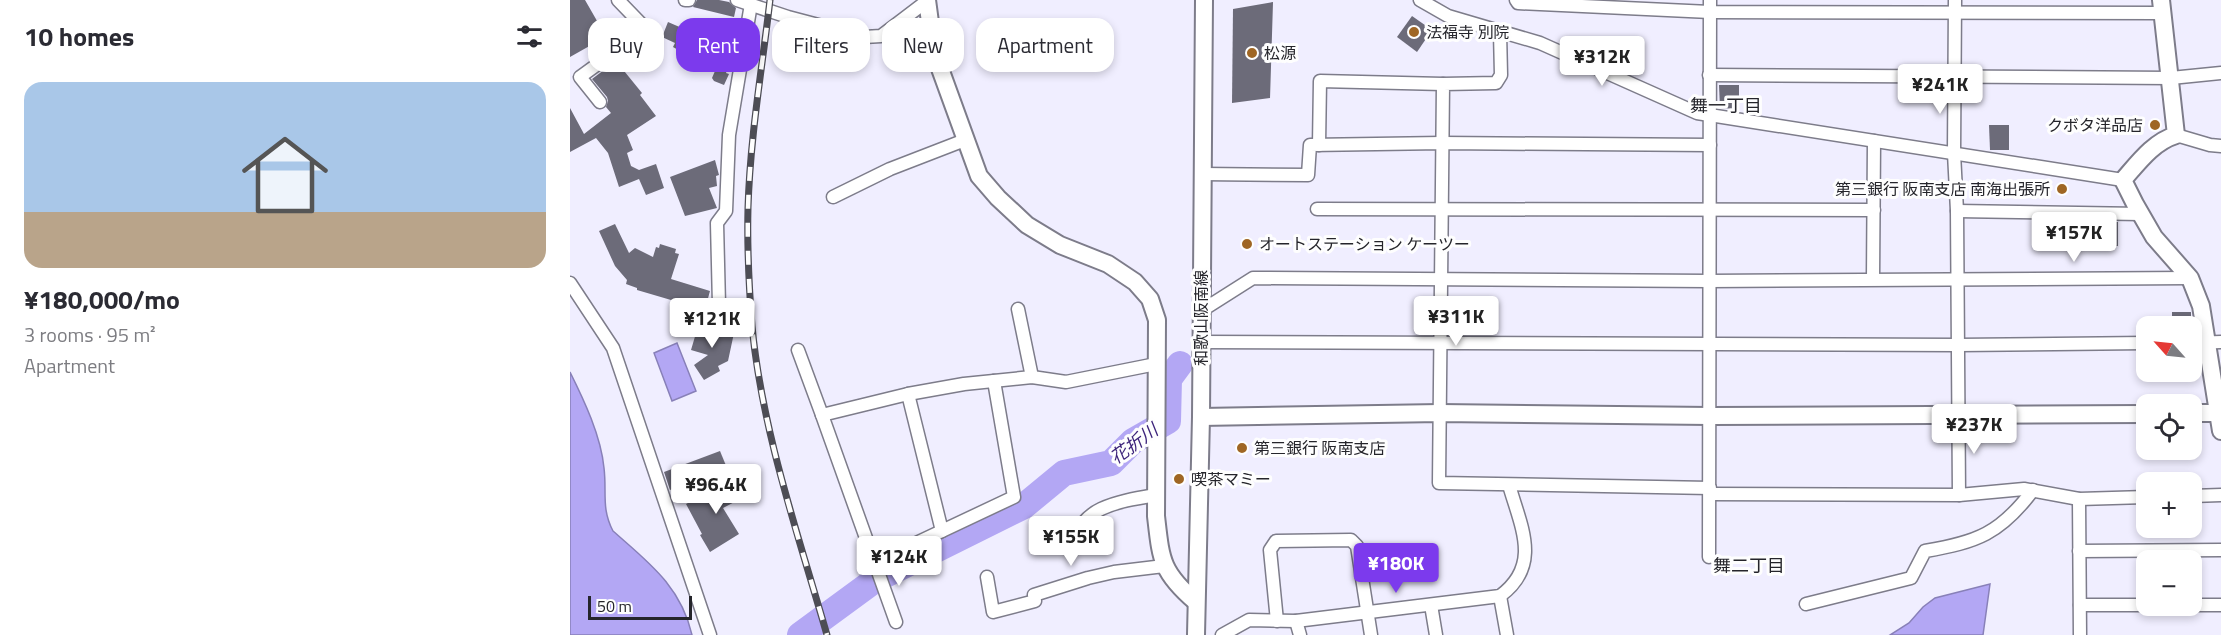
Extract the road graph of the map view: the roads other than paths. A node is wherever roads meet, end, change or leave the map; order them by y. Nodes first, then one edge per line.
1 (618, 0) edge
2 (737, 0) edge
3 (1204, 0) edge
4 (1420, 0) edge
5 (1516, 0) edge
6 (1955, 0) edge
7 (927, 1) edge
8 (751, 4) junction
9 (1710, 6) edge
10 (2162, 6) edge
11 (1955, 13) junction
12 (1500, 32) junction
13 (2221, 73) edge
14 (1709, 75) junction
15 (1956, 76) junction
16 (2171, 78) junction
17 (1443, 84) junction
18 (600, 102) dead end
19 (1710, 116) junction
20 (2176, 135) junction
21 (965, 140) junction
22 (1874, 141) junction
23 (1442, 143) junction
24 (1319, 145) junction
25 (1710, 145) junction
26 (2221, 146) edge
27 (1954, 153) junction
28 (1203, 174) junction
29 (2123, 180) junction
30 (833, 197) dead end
31 (1442, 208) junction
32 (1317, 209) dead end
33 (1710, 210) junction
34 (1874, 210) junction
35 (1957, 212) junction
36 (2141, 214) junction
37 (2190, 278) junction
38 (1873, 279) junction
39 (1957, 279) junction
40 (1441, 280) junction
41 (1709, 281) junction
42 (570, 283) edge
43 (718, 305) dead end
44 (1018, 309) dead end
45 (1201, 311) junction
46 (1201, 342) junction
47 (1441, 342) junction
48 (2207, 342) edge
49 (2136, 343) edge
50 (1710, 344) junction
51 (1958, 345) junction
52 (798, 350) dead end
53 (1156, 364) junction
54 (1032, 377) junction
55 (994, 381) junction
56 (908, 394) junction
57 (1440, 413) junction
58 (2219, 413) edge
59 (1959, 414) junction
60 (2136, 414) edge
61 (2202, 414) edge
62 (822, 415) junction
63 (1710, 416) junction
64 (1201, 417) junction
65 (2221, 431) edge
66 (1509, 486) junction
67 (2033, 490) junction
68 (1710, 491) junction
69 (1156, 495) junction
70 (1959, 495) junction
71 (2221, 495) edge
72 (2202, 496) edge
73 (2136, 497) edge
74 (2079, 499) junction
75 (942, 531) junction
76 (1050, 532) dead end
77 (2221, 550) edge
78 (2079, 551) junction
79 (1709, 557) dead end
80 (874, 563) junction
81 (1164, 566) junction
82 (987, 577) dead end
83 (1500, 596) junction
84 (1196, 602) junction
85 (1806, 604) dead end
86 (2080, 604) junction
87 (1431, 605) junction
88 (2136, 605) edge
89 (2202, 605) edge
90 (2221, 605) edge
91 (1367, 612) junction
92 (1277, 621) junction
93 (1296, 621) junction
94 (896, 622) dead end
95 (710, 635) edge
96 (1196, 635) edge
97 (1222, 635) edge
98 (1300, 635) edge
99 (1371, 635) edge
100 (1436, 635) edge
101 (1507, 635) edge
102 (2080, 635) edge

1 - 18 street
2 - 8 street
3 - 28 street, 和歌山阪南線
4 - 12 street
5 - 9 street
6 - 11 street
7 - 8 street
7 - 21 street
8 - 43 street
9 - 11 street
9 - 14 street
10 - 11 street
10 - 16 street
11 - 15 street
12 - 17 street
12 - 19 street
13 - 16 street
14 - 15 street
14 - 19 street
15 - 16 street
15 - 27 street
16 - 20 street
17 - 23 street
17 - 24 street
19 - 22 street
19 - 25 street
20 - 26 street
20 - 29 street
21 - 30 street
21 - 53 street
22 - 27 street
22 - 34 street
23 - 24 street
23 - 25 street
23 - 31 street
24 - 28 street
25 - 33 street
27 - 29 street
27 - 35 street
28 - 45 street, 和歌山阪南線
29 - 36 street
31 - 32 street
31 - 33 street
31 - 40 street
33 - 34 street
33 - 41 street
34 - 38 street
35 - 36 street
35 - 39 street
36 - 37 street
37 - 39 street
37 - 48 street
38 - 39 street
38 - 41 street
39 - 51 street
40 - 41 street
40 - 45 street
40 - 47 street
41 - 50 street
42 - 95 street
44 - 54 street
45 - 46 street, 和歌山阪南線
46 - 47 street
46 - 64 street, 和歌山阪南線
47 - 50 street
47 - 57 street
48 - 58 street
49 - 51 street
50 - 51 street
50 - 63 street
51 - 59 street
52 - 62 street
53 - 54 street
53 - 69 street
54 - 55 street
55 - 56 street
55 - 75 street
56 - 62 street
56 - 75 street
57 - 63 street
57 - 64 street
57 - 66 street
58 - 61 street
58 - 65 street
59 - 60 street
59 - 63 street
59 - 70 street
62 - 80 street
63 - 68 street
64 - 84 street, 和歌山阪南線
66 - 68 street
66 - 83 street
67 - 70 street
67 - 74 street
67 - 85 street
68 - 70 street
68 - 79 street
69 - 76 street
69 - 81 street
71 - 72 street
73 - 74 street
74 - 78 street
75 - 80 street
77 - 78 street
78 - 86 street
80 - 94 street
81 - 82 street
81 - 84 street
83 - 87 street
83 - 101 street
84 - 96 street, 和歌山阪南線
86 - 88 street
86 - 102 street
87 - 91 street
87 - 100 street
89 - 90 street
91 - 92 street
91 - 93 street
91 - 99 street
92 - 93 street
92 - 97 street
93 - 98 street

